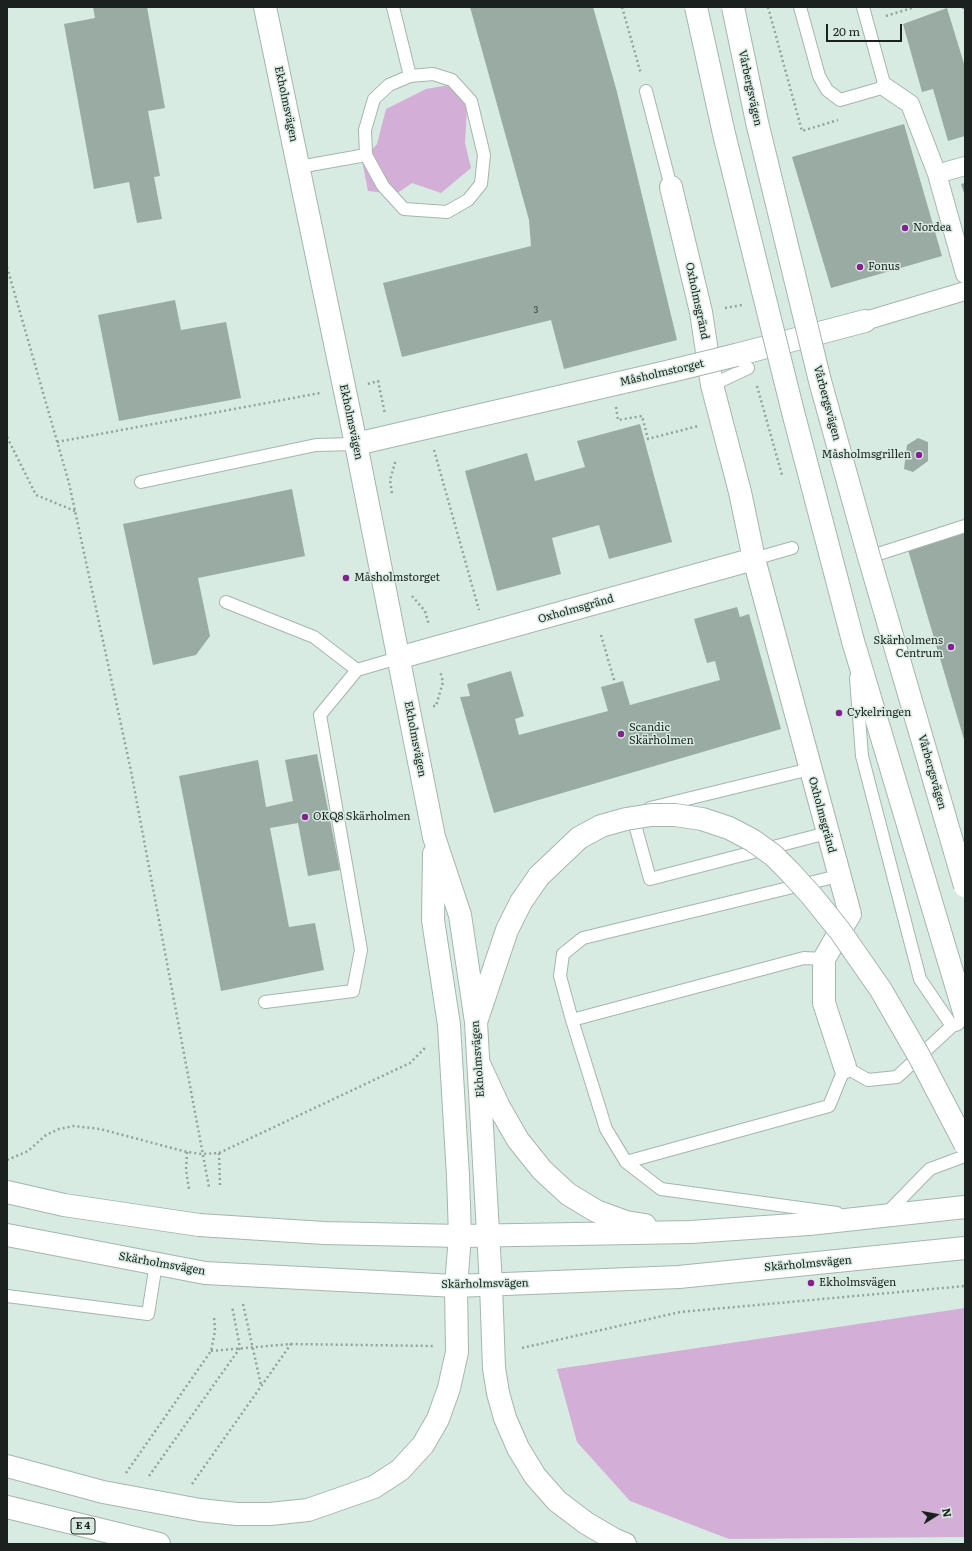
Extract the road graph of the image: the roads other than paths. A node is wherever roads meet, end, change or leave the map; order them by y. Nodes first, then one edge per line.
1 (266, 7) edge
2 (393, 7) edge
3 (696, 7) edge
4 (733, 7) edge
5 (800, 7) edge
6 (863, 7) edge
7 (410, 76) junction
8 (885, 87) junction
9 (646, 91) road end
10 (366, 156) junction
11 (965, 166) edge
12 (299, 167) junction
13 (937, 174) junction
14 (671, 186) joint
15 (965, 274) edge
16 (965, 291) edge
17 (865, 321) joint
18 (742, 361) junction
19 (712, 384) junction
20 (356, 444) junction
21 (141, 482) dead end
22 (965, 526) edge
23 (792, 548) dead end
24 (869, 557) junction
25 (754, 559) junction
26 (226, 602) dead end
27 (853, 641) junction
28 (398, 658) junction
29 (357, 670) junction
30 (810, 769) junction
31 (827, 833) junction
32 (434, 837) junction
33 (838, 876) junction
34 (965, 886) edge
35 (824, 959) junction
36 (265, 1002) dead end
37 (572, 1020) junction
38 (958, 1020) edge
39 (965, 1021) edge
40 (476, 1022) junction
41 (480, 1066) junction
42 (845, 1067) junction
43 (965, 1144) edge
44 (965, 1156) edge
45 (626, 1162) junction
46 (7, 1192) edge
47 (965, 1207) edge
48 (883, 1217) junction
49 (691, 1232) junction
50 (487, 1234) junction
51 (7, 1235) edge
52 (460, 1236) junction
53 (965, 1248) edge
54 (156, 1264) junction
55 (491, 1285) junction
56 (456, 1286) junction
57 (7, 1296) edge
58 (7, 1466) edge
59 (7, 1507) edge
60 (159, 1544) edge
61 (625, 1544) edge

1 - 12 main road, Ekholmsvägen
2 - 7 lane
3 - 27 main road, bridge
4 - 24 main road, Vårbergsvägen, bridge
5 - 8 lane
6 - 8 lane
7 - 10 lane
7 - 10 lane
8 - 13 street
9 - 14 lane, Oxholmsgränd
10 - 12 lane
11 - 13 street
12 - 20 main road, Ekholmsvägen
13 - 15 street
14 - 19 main road, Oxholmsgränd
16 - 17 street, Måsholmstorget
17 - 18 main road, Måsholmstorget
18 - 19 lane
18 - 20 main road, Måsholmstorget, bridge
19 - 25 main road, Oxholmsgränd
20 - 21 lane
20 - 28 main road, Ekholmsvägen
22 - 24 lane
23 - 25 lane
24 - 34 main road, Vårbergsvägen, bridge
25 - 28 main road, Oxholmsgränd
25 - 30 main road, Oxholmsgränd
26 - 29 lane
27 - 38 main road
27 - 38 lane
28 - 29 lane
28 - 32 main road, Ekholmsvägen
29 - 36 lane
30 - 31 main road, Oxholmsgränd
30 - 31 lane
31 - 33 main road, Oxholmsgränd
32 - 40 main road, Ekholmsvägen
32 - 52 main road, Ekholmsvägen
33 - 35 main road, Oxholmsgränd
33 - 37 lane
35 - 37 lane
35 - 42 main road
37 - 45 lane
38 - 39 lane
38 - 42 lane
40 - 41 main road, Ekholmsvägen
40 - 43 main road, bridge
41 - 49 main road
41 - 50 main road, Ekholmsvägen
42 - 45 lane
44 - 48 lane
45 - 48 lane
46 - 52 main road
47 - 48 main road
48 - 49 main road
49 - 50 main road
50 - 52 main road
50 - 55 main road, Ekholmsvägen
51 - 54 main road, Skärholmsvägen
52 - 56 main road, Ekholmsvägen
53 - 55 main road, Skärholmsvägen
54 - 56 main road, Skärholmsvägen
54 - 57 lane
55 - 56 main road, Skärholmsvägen
55 - 61 main road, Ekholmsvägen
56 - 58 main road, Ekholmsvägen
59 - 60 main road, E 4

